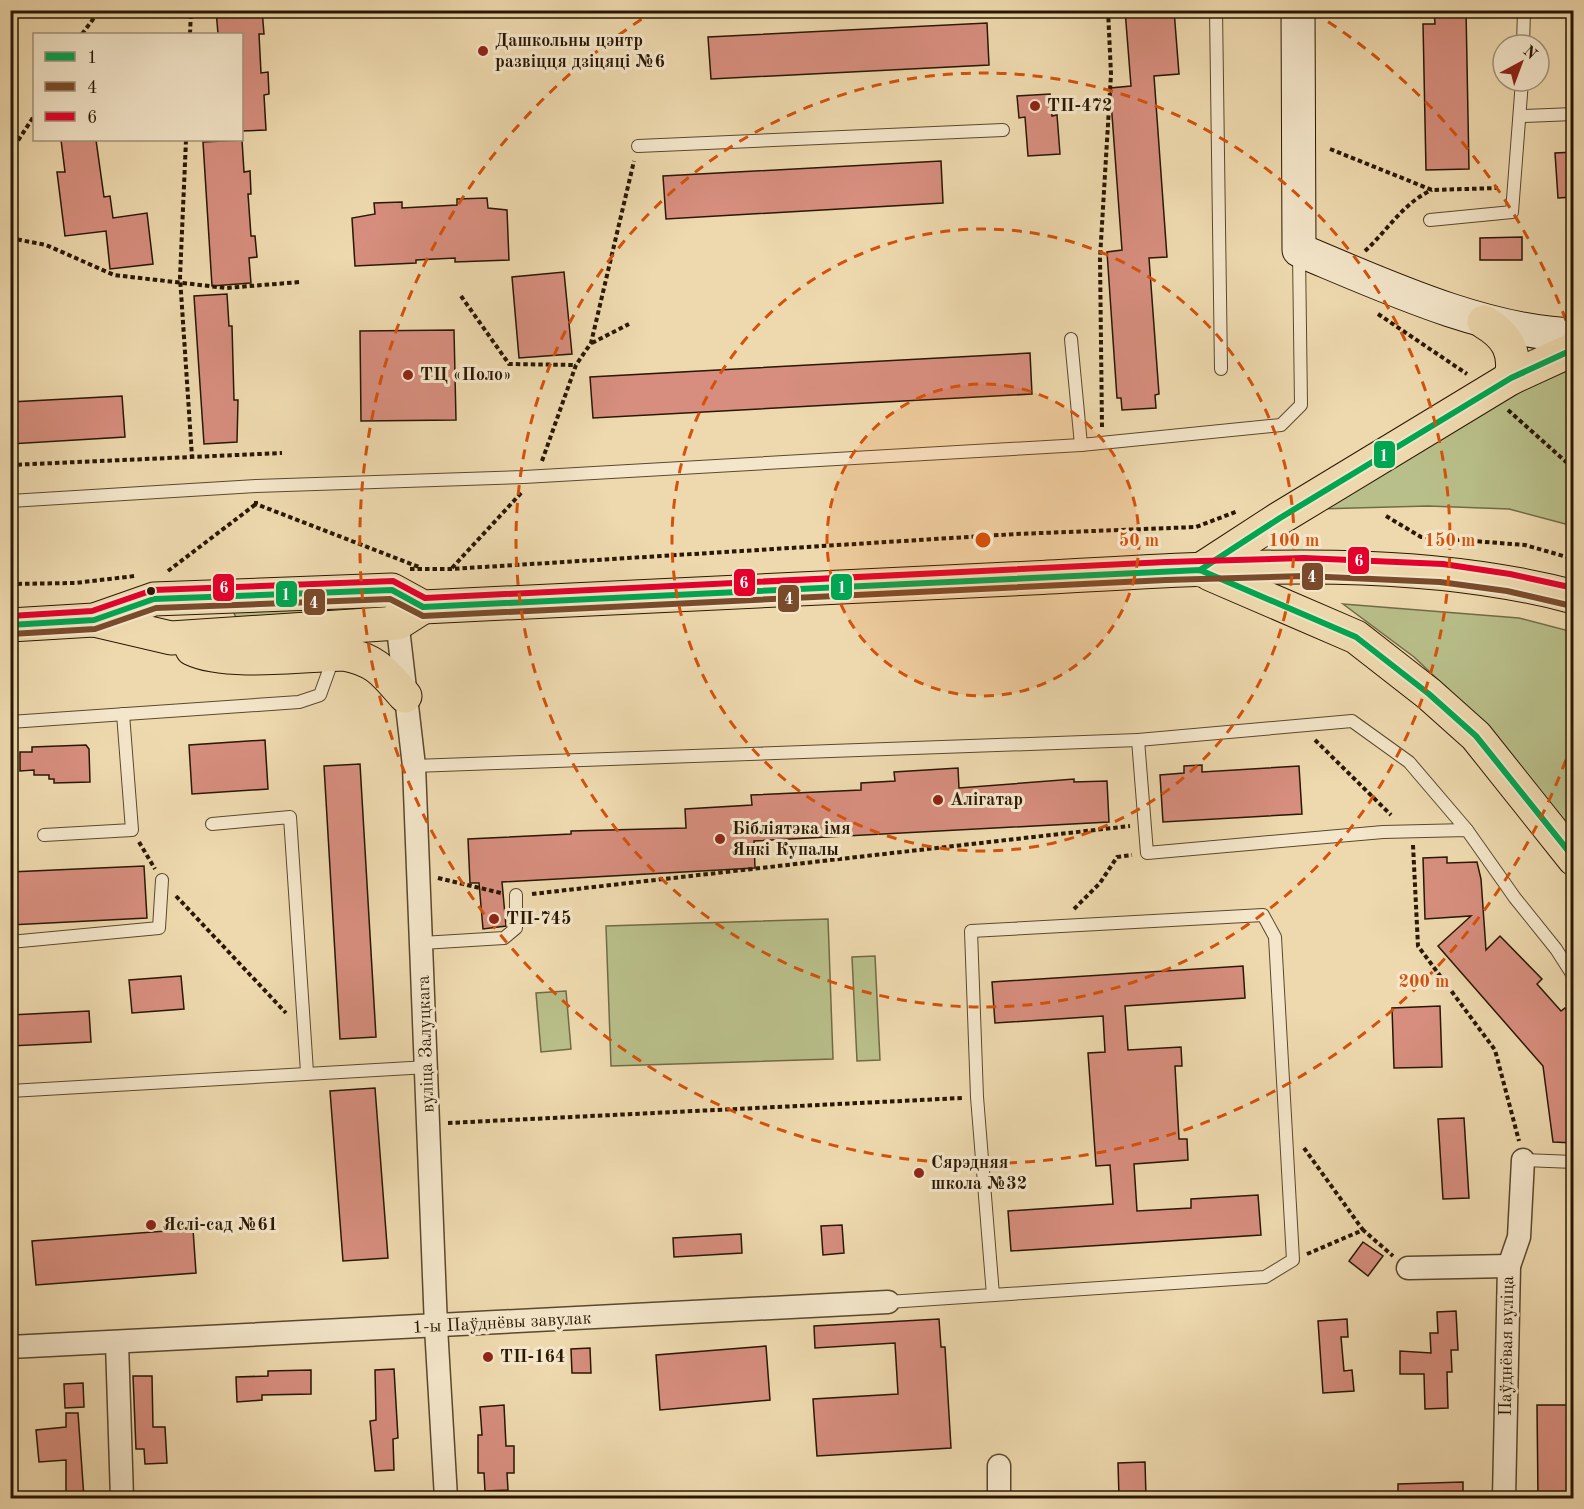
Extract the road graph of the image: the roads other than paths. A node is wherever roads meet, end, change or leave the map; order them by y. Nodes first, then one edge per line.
1 (1216, 10) edge
2 (1298, 10) edge
3 (1524, 10) edge
4 (1523, 33) edge
5 (1522, 93) edge
6 (1574, 114) edge
7 (1521, 116) junction
8 (1003, 130) dead end
9 (638, 146) road end
10 (1430, 219) dead end
11 (1299, 250) junction
12 (1484, 322) junction
13 (1574, 334) edge
14 (1071, 339) dead end
15 (1574, 349) edge
16 (1221, 369) dead end
17 (1500, 386) junction
18 (1082, 445) junction
19 (10, 501) edge
20 (1200, 570) junction
21 (1574, 597) edge
22 (410, 615) junction
23 (93, 620) junction
24 (10, 625) edge
25 (171, 638) junction
26 (328, 654) junction
27 (405, 696) junction
28 (123, 714) junction
29 (10, 722) edge
30 (1138, 740) junction
31 (414, 766) junction
32 (212, 824) dead end
33 (1467, 830) junction
34 (44, 835) dead end
35 (1574, 859) edge
36 (162, 880) road end
37 (516, 896) road end
38 (10, 942) edge
39 (422, 943) junction
40 (1574, 977) edge
41 (428, 1067) junction
42 (307, 1072) junction
43 (10, 1091) edge
44 (1523, 1160) joint
45 (1574, 1162) edge
46 (1509, 1266) junction
47 (1408, 1268) road end
48 (993, 1294) junction
49 (888, 1302) joint
50 (436, 1327) junction
51 (117, 1343) junction
52 (10, 1347) edge
53 (999, 1467) dead end
54 (122, 1498) edge
55 (446, 1498) edge
56 (999, 1498) edge
57 (1504, 1498) edge

1 - 16 lane
2 - 11 street
3 - 4 lane
5 - 7 lane
6 - 7 lane
7 - 10 lane
8 - 9 lane
11 - 12 street
11 - 18 lane
12 - 13 street
12 - 17 main road
14 - 18 lane
15 - 17 main road
17 - 20 main road
18 - 19 lane
20 - 21 main road
20 - 22 main road
20 - 35 main road
22 - 23 main road
22 - 25 main road
22 - 27 street, вуліца Залуцкага
23 - 24 main road
23 - 25 main road
25 - 26 main road
26 - 27 main road
26 - 28 lane
27 - 31 street, вуліца Залуцкага
28 - 29 lane
28 - 34 lane
30 - 31 lane
30 - 33 lane
30 - 33 lane
31 - 39 street, вуліца Залуцкага
32 - 42 lane
33 - 40 lane
36 - 38 lane
37 - 39 lane
39 - 41 street, вуліца Залуцкага
41 - 42 lane
41 - 50 street, вуліца Залуцкага
42 - 43 lane
44 - 45 lane
44 - 46 street, Паўднёвая вуліца
46 - 47 street
46 - 57 street, Паўднёвая вуліца
48 - 48 lane
48 - 49 lane
49 - 50 street, 1-ы Паўднёвы завулак
50 - 51 street, 1-ы Паўднёвы завулак
50 - 55 street, вуліца Залуцкага
51 - 52 street, 1-ы Паўднёвы завулак
51 - 54 street
53 - 56 street

